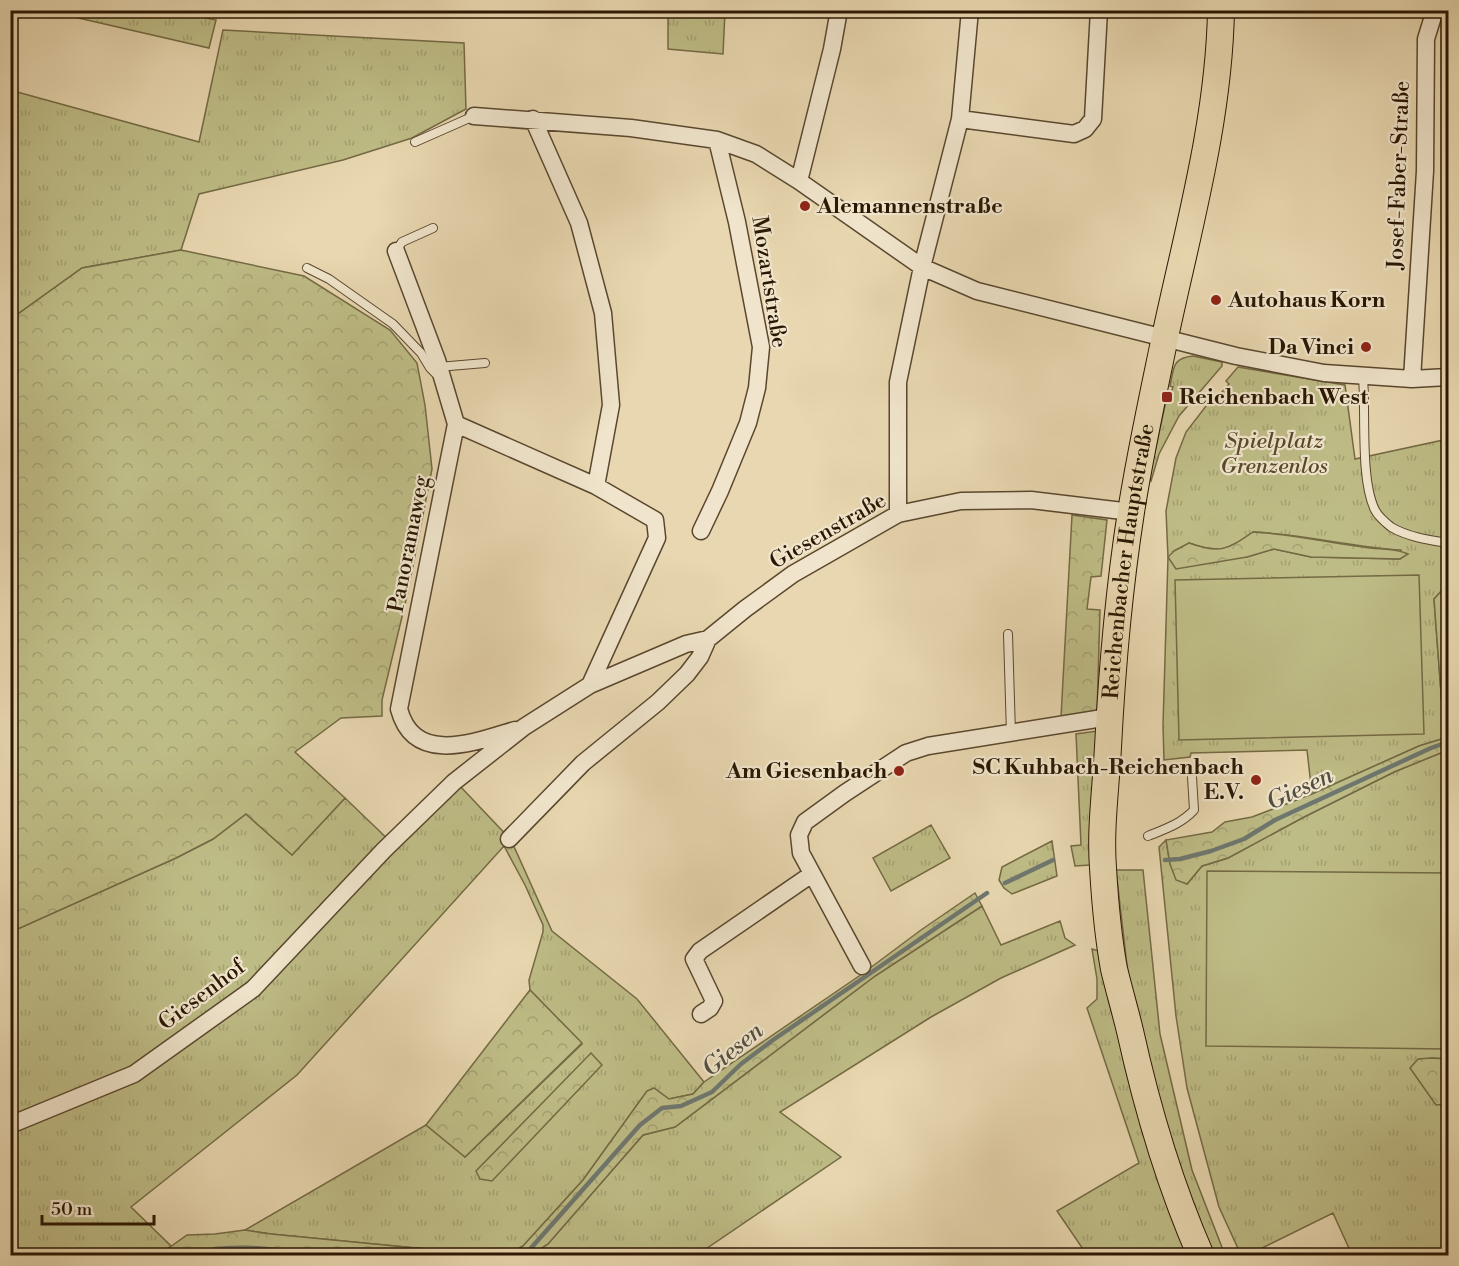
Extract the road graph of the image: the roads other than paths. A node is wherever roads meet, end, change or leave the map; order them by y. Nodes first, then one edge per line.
1 (839, 10) edge
2 (970, 10) edge
3 (1099, 10) edge
4 (1221, 10) edge
5 (1435, 10) edge
6 (474, 117) joint
7 (533, 119) junction
8 (960, 119) junction
9 (717, 140) junction
10 (415, 142) dead end
11 (799, 181) junction
12 (433, 228) dead end
13 (396, 251) joint
14 (922, 267) junction
15 (307, 268) dead end
16 (1165, 339) junction
17 (485, 363) dead end
18 (440, 372) junction
19 (1363, 377) junction
20 (1449, 377) edge
21 (1412, 379) junction
22 (456, 424) junction
23 (596, 486) junction
24 (1131, 512) junction
25 (898, 514) junction
26 (701, 531) dead end
27 (1449, 543) edge
28 (1008, 634) dead end
29 (708, 639) junction
30 (590, 685) junction
31 (1109, 717) junction
32 (524, 727) junction
33 (1011, 734) junction
34 (1192, 777) dead end
35 (1148, 836) dead end
36 (509, 839) dead end
37 (384, 850) joint
38 (812, 874) junction
39 (862, 966) dead end
40 (701, 1014) dead end
41 (10, 1125) edge
42 (1201, 1256) edge

1 - 11 street
2 - 8 street
3 - 8 street
4 - 16 main road, Reichenbacher Hauptstraße
5 - 21 street, Josef-Faber-Straße
6 - 7 street
6 - 10 lane
7 - 9 street
7 - 23 street
8 - 14 street
9 - 11 street
9 - 26 street, Mozartstraße
11 - 14 street
12 - 13 lane
13 - 18 street, Panoramaweg
14 - 16 street
14 - 25 street
15 - 18 lane
16 - 19 street
16 - 24 main road, Reichenbacher Hauptstraße
17 - 18 lane
18 - 22 street, Panoramaweg
19 - 21 street
19 - 27 lane
20 - 21 street
22 - 23 street
22 - 32 street, Panoramaweg
23 - 30 street
24 - 25 street, Giesenstraße
24 - 31 main road, Reichenbacher Hauptstraße
25 - 29 street, Giesenstraße
28 - 33 lane
29 - 30 street, Giesenstraße
29 - 36 street, Giesenstraße
30 - 32 street, Giesenstraße
31 - 33 street
31 - 42 main road, Reichenbacher Hauptstraße
32 - 37 street, Giesenstraße
33 - 38 street
34 - 35 lane
37 - 41 street, Giesenhof
38 - 39 street
38 - 40 street

